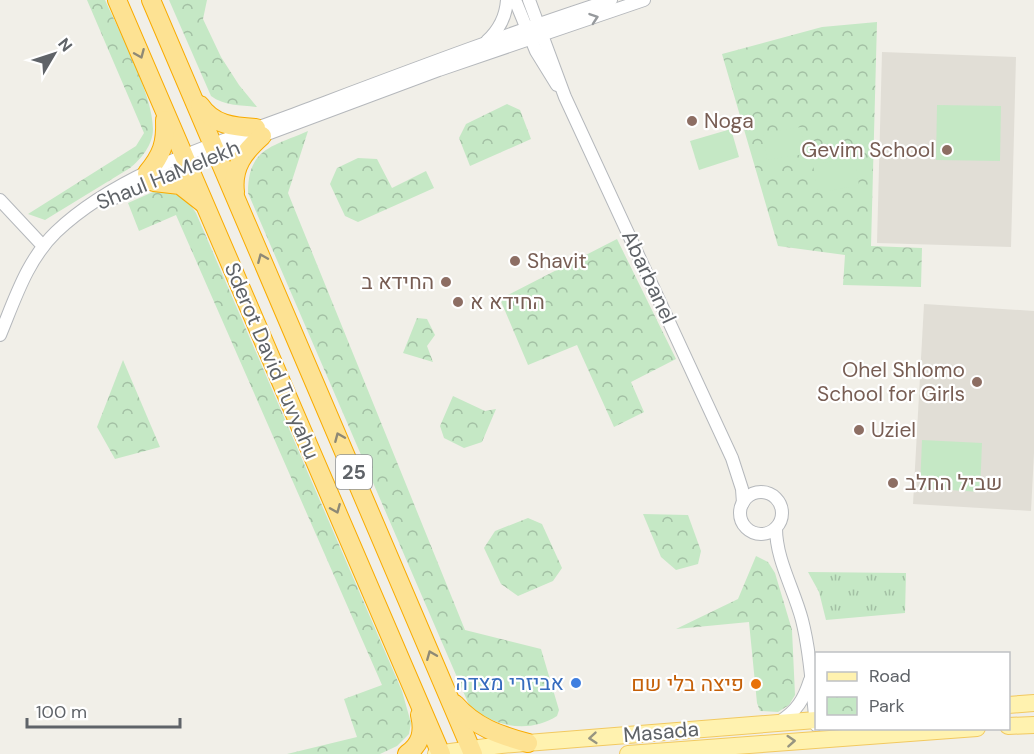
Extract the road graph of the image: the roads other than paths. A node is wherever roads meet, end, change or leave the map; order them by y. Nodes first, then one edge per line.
1 (117, 0) edge
2 (151, 0) edge
3 (507, 0) edge
4 (514, 0) edge
5 (529, 0) edge
6 (611, 0) edge
7 (644, 0) edge
8 (541, 29) junction
9 (528, 33) junction
10 (486, 42) junction
11 (189, 88) junction
12 (565, 97) junction
13 (164, 109) junction
14 (259, 132) junction
15 (215, 150) junction
16 (186, 162) junction
17 (151, 177) junction
18 (236, 197) junction
19 (0, 200) edge
20 (205, 205) junction
21 (43, 246) junction
22 (0, 335) edge
23 (732, 458) junction
24 (759, 492) junction
25 (743, 503) junction
26 (776, 528) junction
27 (757, 533) junction
28 (780, 558) junction
29 (812, 676) junction
30 (448, 696) junction
31 (417, 699) junction
32 (1034, 703) edge
33 (1010, 705) edge
34 (815, 709) edge
35 (815, 720) edge
36 (777, 723) junction
37 (1034, 725) edge
38 (1010, 726) edge
39 (897, 730) edge
40 (817, 731) edge
41 (528, 743) junction
42 (472, 751) edge
43 (407, 754) edge
44 (439, 754) edge
45 (628, 754) edge

1 -> 13 highway, Sderot David Tuvyahu / 25
2 - 11 highway, Sderot David Tuvyahu / 25
3 - 10 street
4 - 9 street, Abarbanel
5 - 8 street, Abarbanel
6 - 8 street, Shaul HaMelekh
8 -> 7 street, Shaul HaMelekh
8 - 9 street, Shaul HaMelekh
8 - 12 street, Abarbanel
9 - 10 street, Shaul HaMelekh
9 - 12 street, Abarbanel
9 - 14 street, Shaul HaMelekh
10 - 14 street, Shaul HaMelekh
11 - 14 highway
11 - 15 highway, Sderot David Tuvyahu / 25
12 - 23 street, Abarbanel
13 - 16 highway, Sderot David Tuvyahu / 25
13 - 17 highway
14 - 15 street, Shaul HaMelekh
14 - 18 highway
15 - 16 street, Shaul HaMelekh
15 - 18 highway, Sderot David Tuvyahu / 25
16 - 17 street, Shaul HaMelekh
16 - 20 highway, Sderot David Tuvyahu / 25
17 - 20 highway
17 - 21 street, Shaul HaMelekh
30 -> 18 highway, Sderot David Tuvyahu / 25
19 - 21 street
20 -> 31 highway, Sderot David Tuvyahu / 25
21 - 22 street, Shaul HaMelekh
23 - 24 street, Abarbanel
23 - 25 street, Abarbanel
24 - 25 street
24 - 26 street
25 - 27 street
26 - 27 street
26 - 28 street
27 - 28 street
28 - 29 street
29 - 34 street
29 - 36 street
30 - 41 highway
30 - 42 highway, Sderot David Tuvyahu / 25
31 - 43 highway
31 - 44 highway, Sderot David Tuvyahu / 25
32 - 33 main road
35 - 36 main road, Masada
36 -> 41 main road, Masada
37 - 38 main road
39 - 40 main road, Masada
45 -> 40 main road, Masada
41 - 42 main road, Masada
42 - 44 main road, Masada

